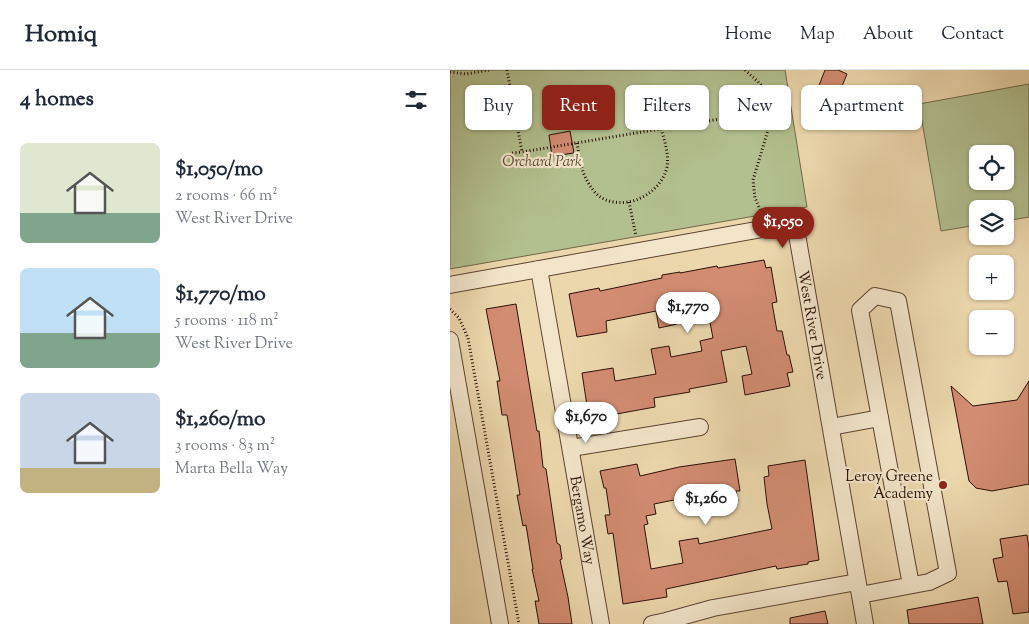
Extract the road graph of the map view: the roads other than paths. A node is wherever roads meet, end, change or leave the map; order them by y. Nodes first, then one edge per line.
1 (539, 269) junction
2 (450, 285) edge
3 (450, 340) edge
4 (456, 416) edge
5 (880, 418) junction
6 (700, 427) dead end
7 (831, 427) junction
8 (571, 448) junction
9 (910, 586) junction
10 (858, 589) junction
11 (500, 624) edge
12 (601, 624) edge
13 (652, 624) edge
14 (865, 624) edge

1 - 2 street, West River Drive
1 - 7 street, West River Drive
1 - 8 street, Bergamo Way
3 - 4 street
4 - 11 street
5 - 7 street
5 - 9 street
5 - 9 street
6 - 8 street
7 - 10 street, West River Drive
8 - 12 street, Bergamo Way
9 - 10 street
10 - 13 street
10 - 14 street, West River Drive

